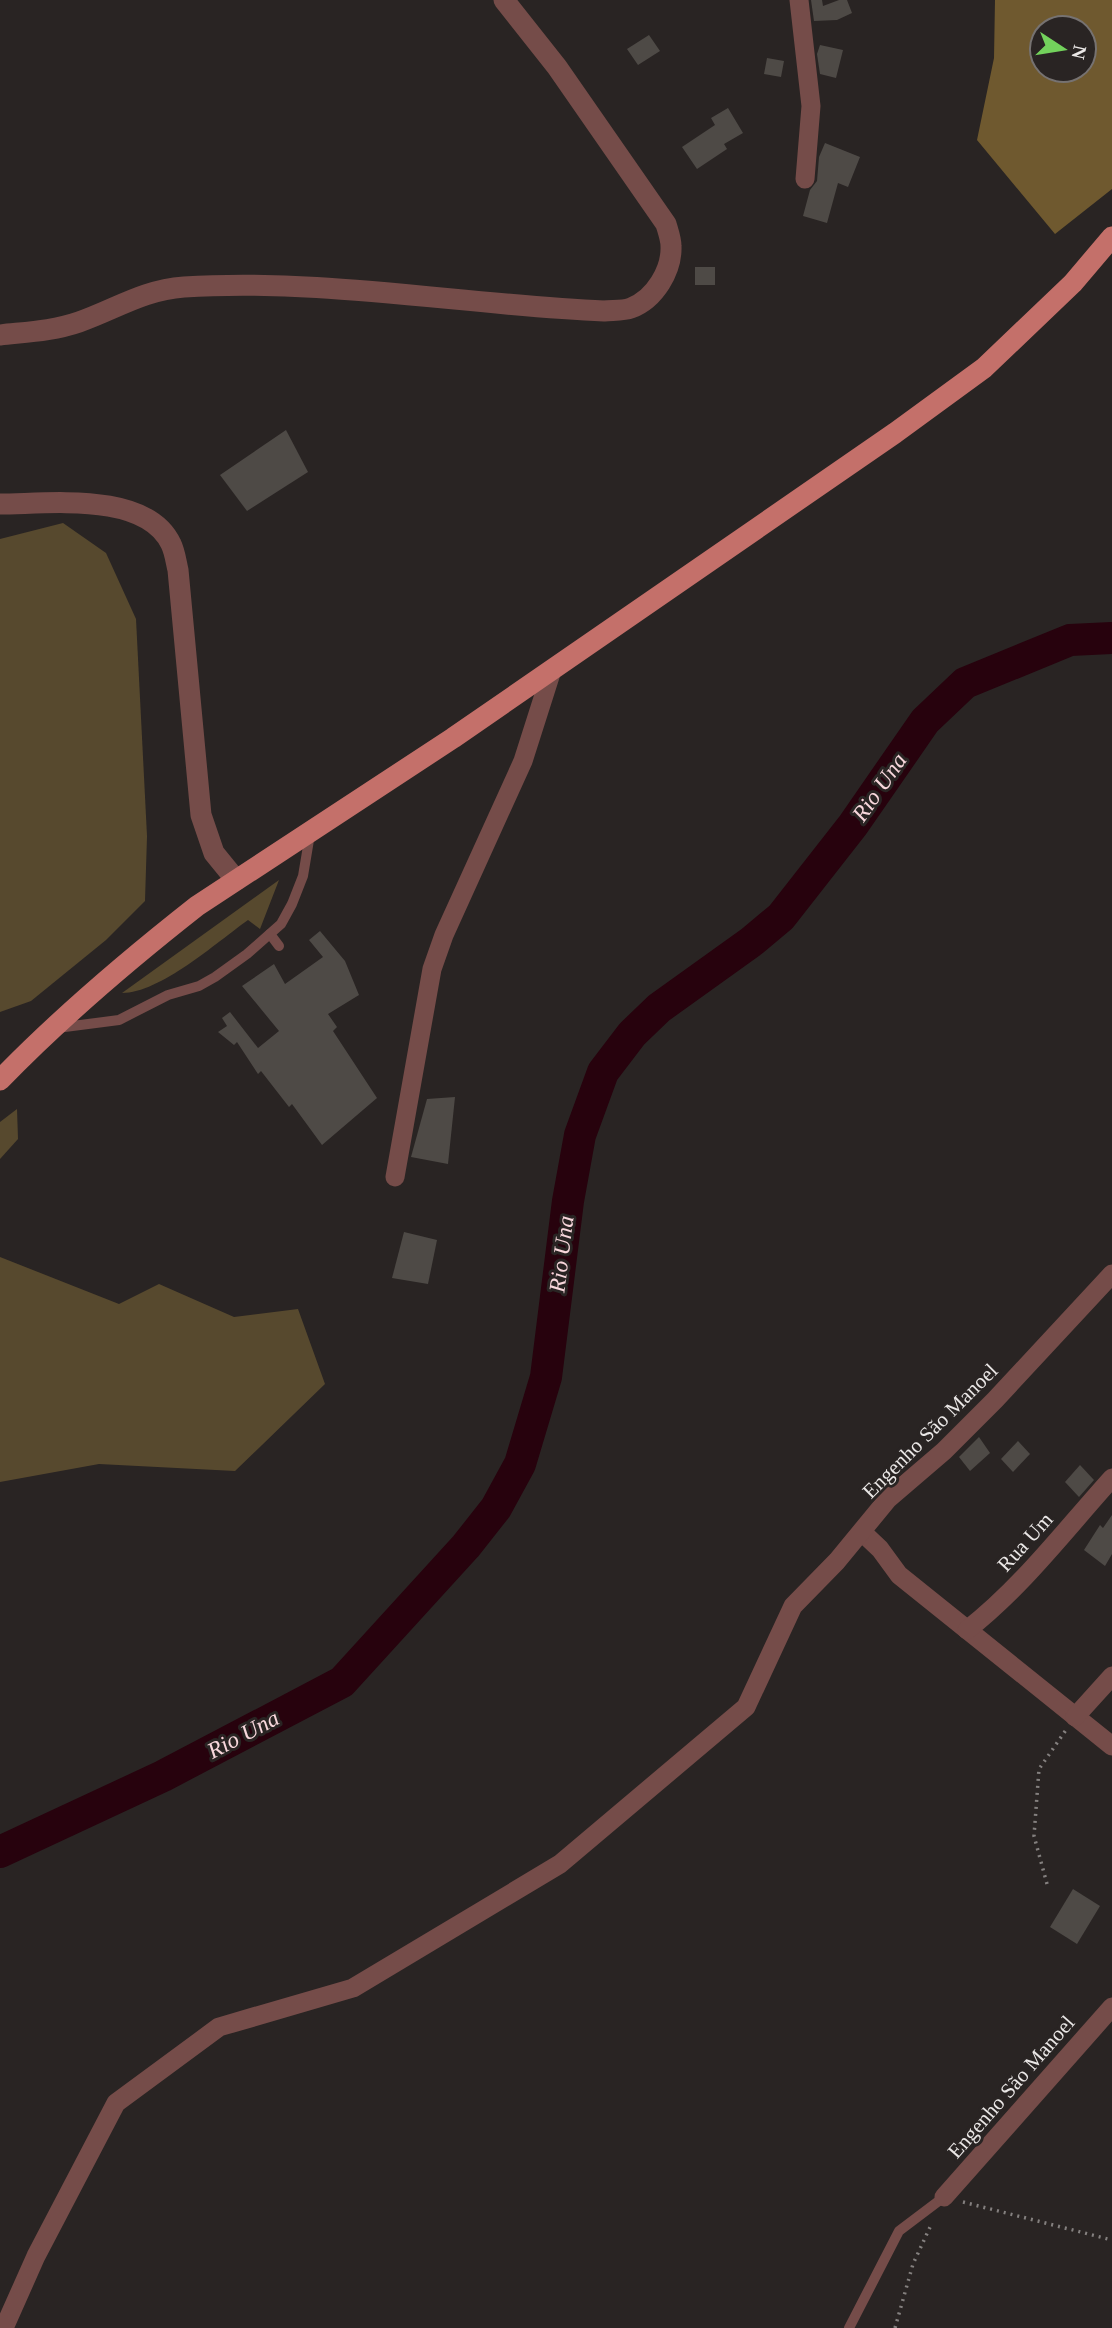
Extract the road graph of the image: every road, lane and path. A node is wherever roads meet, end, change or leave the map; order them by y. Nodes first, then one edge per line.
1 (505, 0) edge
2 (799, 0) edge
3 (805, 179) dead end
4 (1112, 237) edge
5 (0, 335) edge
6 (0, 504) edge
7 (552, 670) junction
8 (311, 830) junction
9 (236, 880) junction
10 (270, 934) junction
11 (279, 946) dead end
12 (49, 1029) junction
13 (0, 1080) edge
14 (395, 1177) dead end
15 (1112, 1275) edge
16 (1112, 1478) edge
17 (862, 1532) junction
18 (967, 1630) junction
19 (1112, 1676) edge
20 (1075, 1717) junction
21 (1112, 1746) edge
22 (1047, 1884) dead end
23 (1112, 2007) edge
24 (944, 2197) junction
25 (1112, 2240) edge
26 (4, 2328) edge
27 (849, 2328) edge
28 (895, 2328) edge

1 - 5 street
2 - 3 street
4 - 7 main road
6 - 9 street
7 - 8 main road
7 - 14 street
8 - 9 main road
8 - 10 lane
9 - 12 main road
10 - 11 lane
10 - 12 lane
12 - 13 main road
15 - 17 street, Engenho São Manoel
16 - 18 street, Rua Um
17 - 18 street, Engenho São Manoel
17 - 26 street
18 - 20 street, Engenho São Manoel
19 - 20 street
20 - 21 street, Engenho São Manoel
20 - 22 path
23 - 24 street, Engenho São Manoel
24 - 25 path
24 - 27 lane
24 - 28 path

